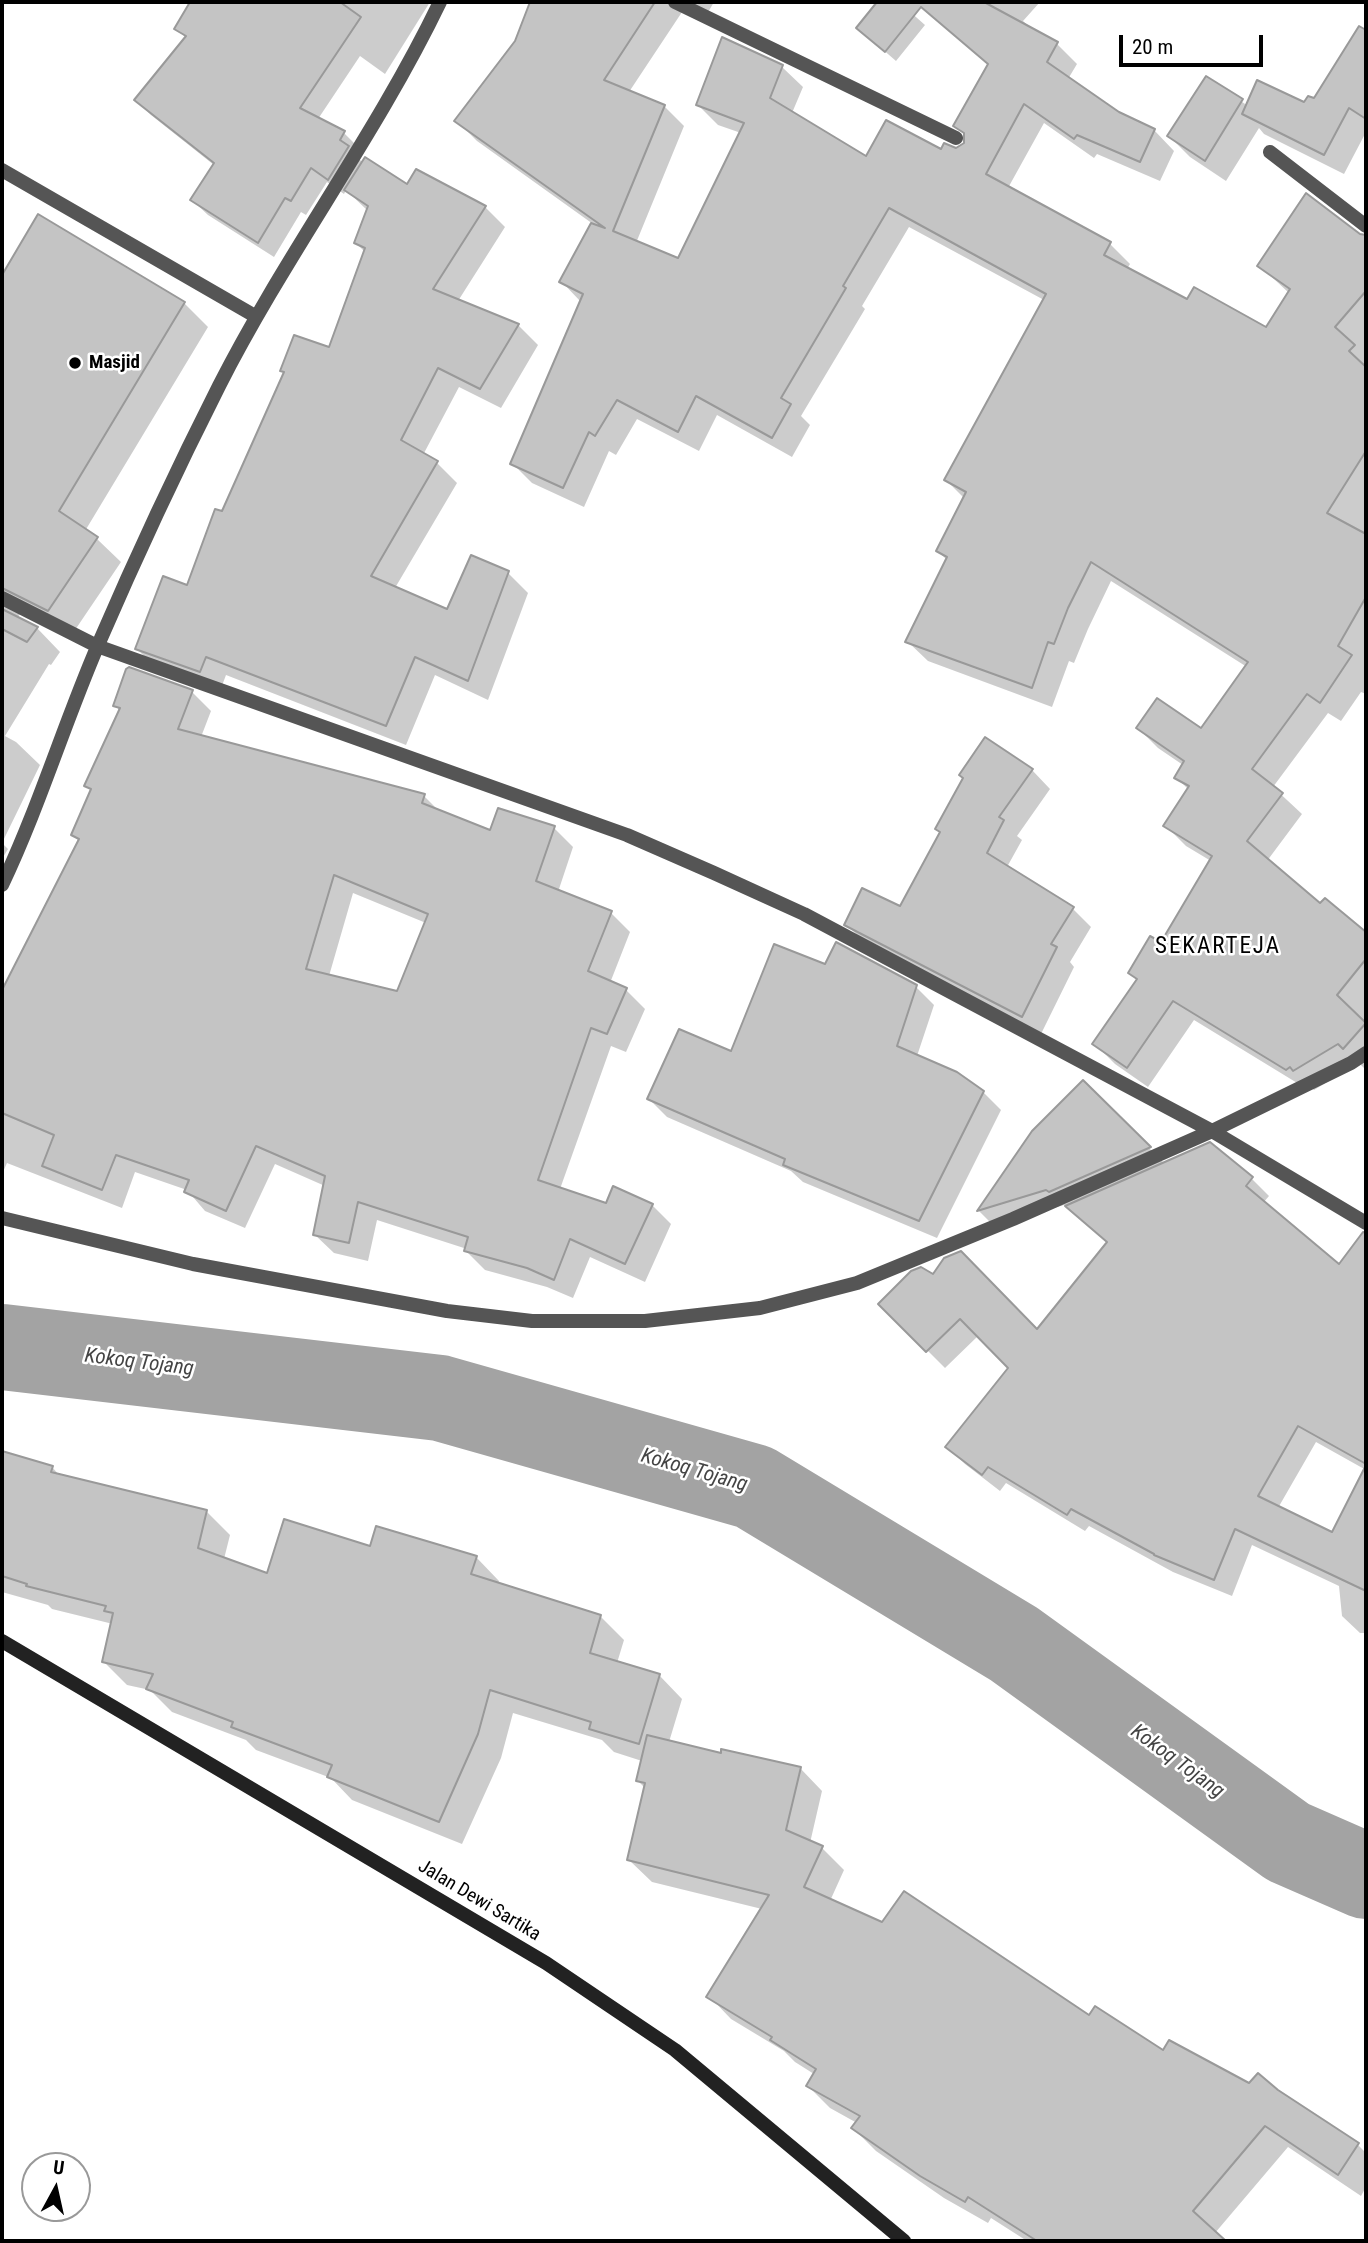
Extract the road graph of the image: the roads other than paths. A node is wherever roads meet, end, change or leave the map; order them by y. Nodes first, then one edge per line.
1 (440, 2) edge
2 (675, 2) edge
3 (956, 138) dead end
4 (1270, 152) dead end
5 (2, 170) edge
6 (1366, 226) edge
7 (255, 316) junction
8 (2, 598) edge
9 (97, 646) junction
10 (2, 885) edge
11 (1366, 1053) edge
12 (1213, 1131) junction
13 (2, 1218) edge
14 (1366, 1223) edge
15 (2, 1641) edge
16 (904, 2241) edge

1 - 7 street
2 - 3 street
4 - 6 street
5 - 7 street
7 - 9 street
8 - 9 street
9 - 10 street
9 - 12 street
11 - 12 street
12 - 13 street
12 - 14 street
15 - 16 street, Jalan Dewi Sartika

